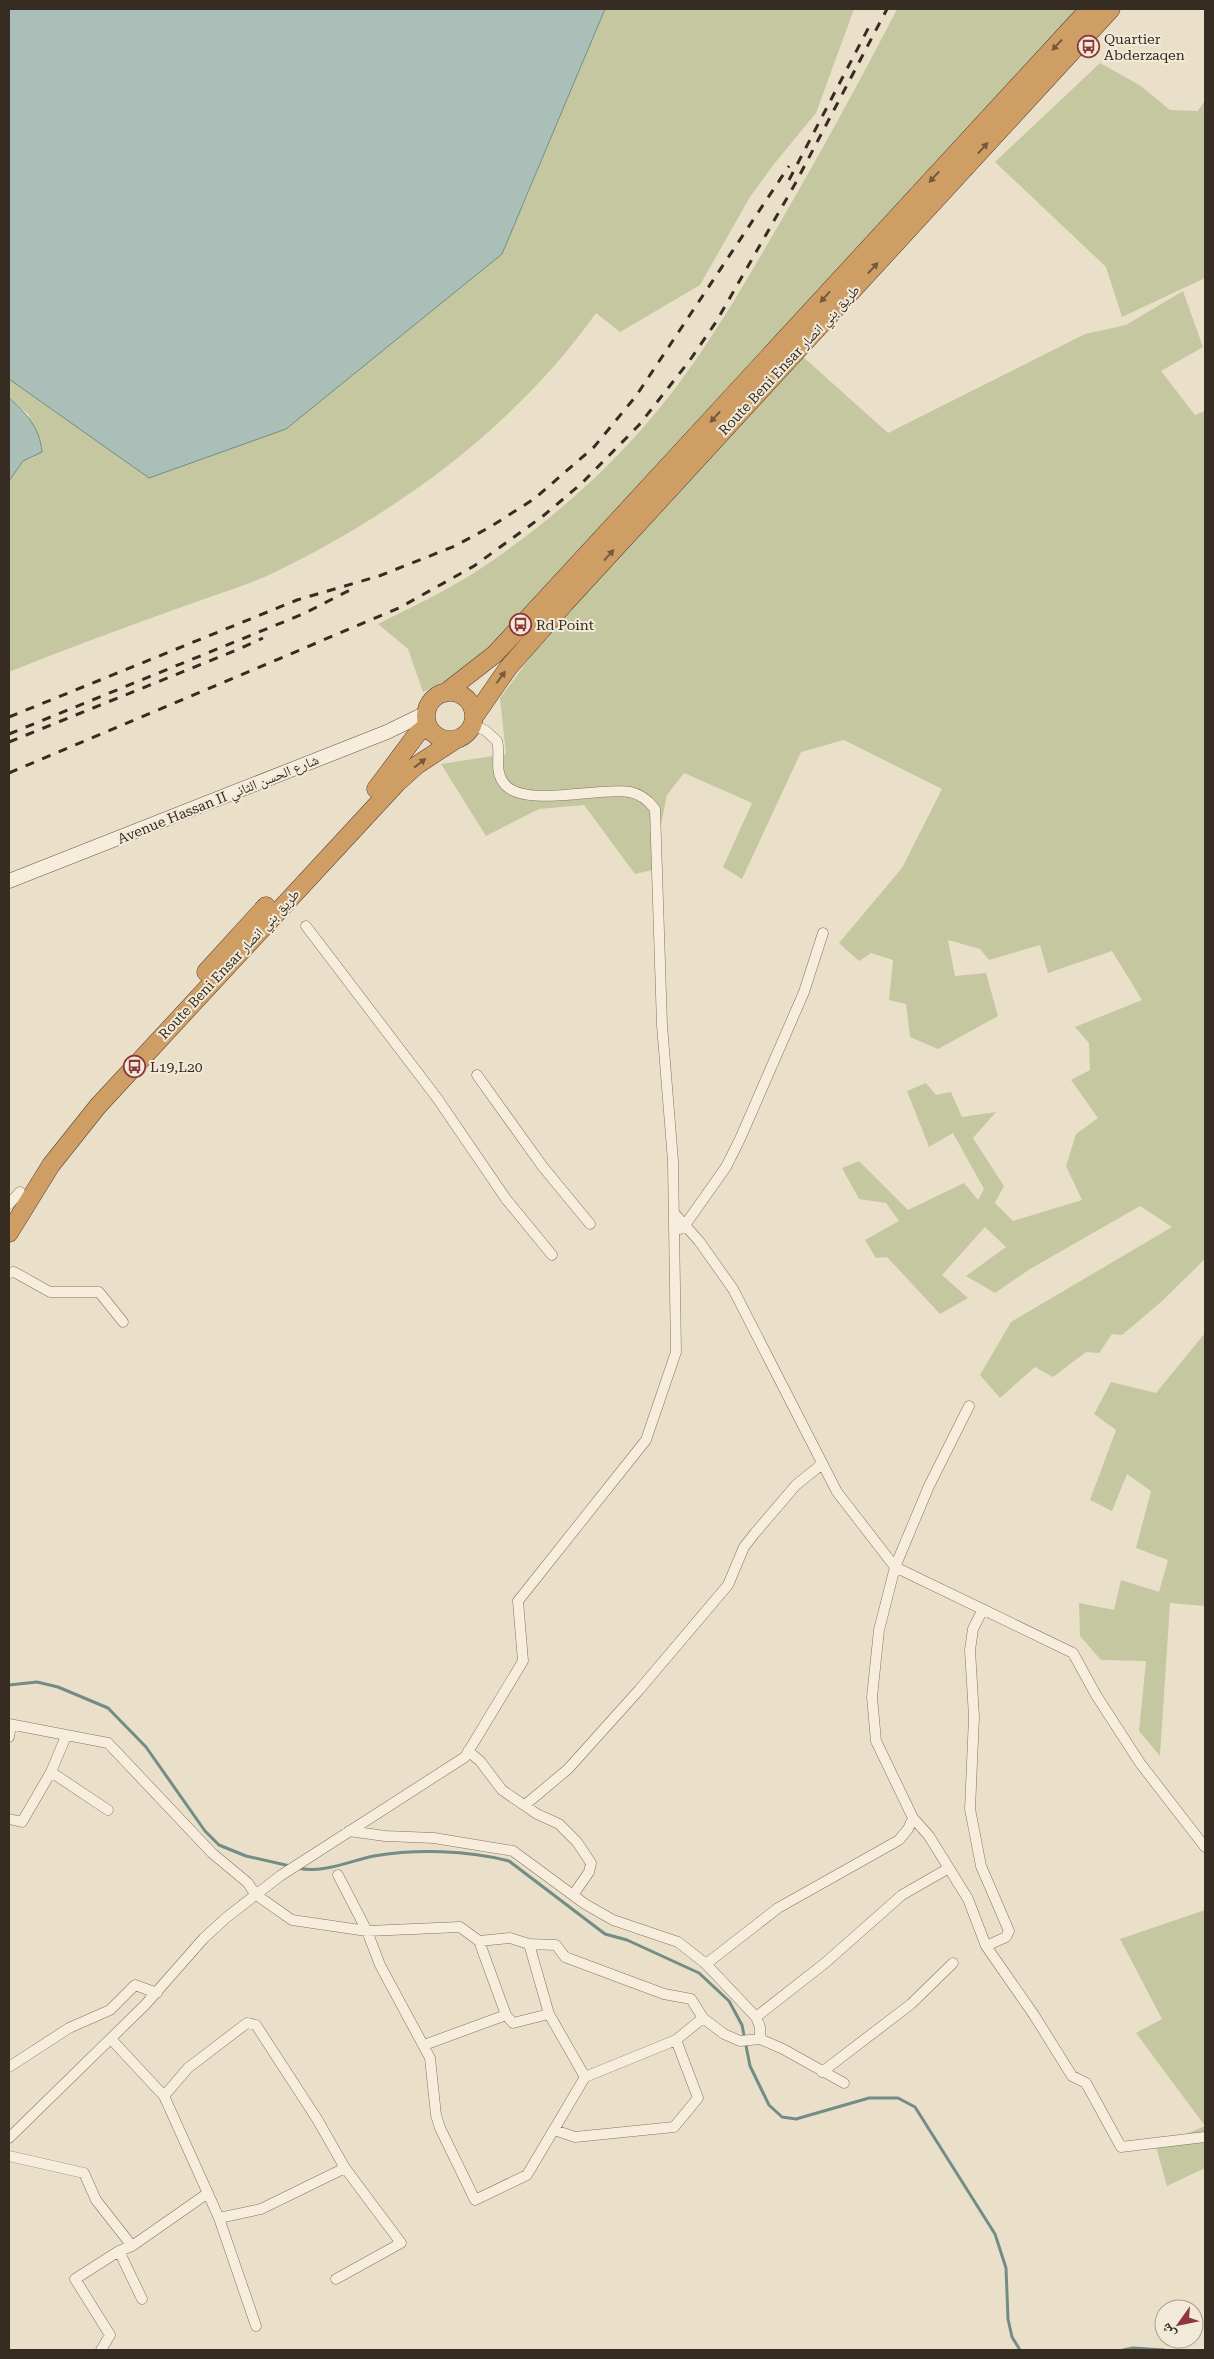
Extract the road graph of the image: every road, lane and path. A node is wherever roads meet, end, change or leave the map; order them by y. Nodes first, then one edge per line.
1 (1089, 9) edge
2 (1111, 9) edge
3 (445, 693) junction
4 (426, 720) junction
5 (473, 720) junction
6 (455, 740) junction
7 (9, 881) edge
8 (306, 926) dead end
9 (823, 932) dead end
10 (477, 1075) dead end
11 (14, 1198) edge
12 (9, 1211) edge
13 (674, 1213) junction
14 (590, 1224) dead end
15 (685, 1225) junction
16 (9, 1230) edge
17 (674, 1233) junction
18 (552, 1255) dead end
19 (9, 1273) edge
20 (123, 1322) dead end
21 (969, 1406) dead end
22 (822, 1464) junction
23 (895, 1568) junction
24 (983, 1609) junction
25 (10, 1724) edge
26 (66, 1736) junction
27 (9, 1737) edge
28 (468, 1752) junction
29 (51, 1772) junction
30 (525, 1805) junction
31 (108, 1810) dead end
32 (912, 1818) junction
33 (9, 1819) edge
34 (349, 1832) junction
35 (1205, 1847) edge
36 (949, 1868) junction
37 (338, 1875) dead end
38 (255, 1894) junction
39 (573, 1895) junction
40 (367, 1931) junction
41 (479, 1942) junction
42 (529, 1944) junction
43 (986, 1946) junction
44 (953, 1963) dead end
45 (706, 1964) junction
46 (156, 1993) junction
47 (549, 2014) junction
48 (506, 2015) junction
49 (756, 2017) junction
50 (703, 2018) junction
51 (111, 2039) junction
52 (676, 2040) junction
53 (756, 2040) junction
54 (424, 2045) junction
55 (9, 2067) edge
56 (822, 2072) junction
57 (585, 2077) junction
58 (844, 2083) dead end
59 (164, 2096) junction
60 (554, 2130) junction
61 (9, 2138) edge
62 (1205, 2138) edge
63 (9, 2156) edge
64 (345, 2168) junction
65 (208, 2193) junction
66 (219, 2218) junction
67 (132, 2246) junction
68 (119, 2252) junction
69 (336, 2278) dead end
70 (142, 2299) dead end
71 (256, 2326) dead end
72 (101, 2350) edge

1 -> 3 highway, Route Beni Ensar طريق بني انصار
5 -> 2 highway, Route Beni Ensar طريق بني انصار
3 - 4 highway
3 - 5 highway
4 - 6 highway
4 - 7 street, Avenue Hassan II شارع الحسن الثاني
4 - 11 highway, Route Beni Ensar طريق بني انصار
5 - 6 highway
5 - 13 street
16 -> 6 highway, Route Beni Ensar طريق بني انصار
8 - 18 street
9 - 15 street
10 - 14 street
11 - 12 highway, Route Beni Ensar طريق بني انصار
13 - 15 street
13 - 17 street
15 - 17 street
15 - 22 street
17 - 28 street
19 - 20 street
21 - 23 street
22 - 23 street
22 - 30 street
23 - 24 street
23 - 32 street
24 - 35 street
24 - 43 street
25 - 26 street
25 - 27 street
26 - 29 street
26 - 38 street
28 - 30 street
28 - 34 street
29 - 31 street
29 - 33 street
30 - 39 street
32 - 36 street
32 - 45 street
34 - 38 street
34 - 39 street
36 - 43 street
36 - 49 street
37 - 40 street
38 - 40 street
38 - 46 street
39 - 45 street
40 - 41 street
40 - 54 street
41 - 42 street
41 - 48 street
42 - 47 street
42 - 50 street
43 - 62 street
44 - 56 street
45 - 49 street
46 - 51 street
46 - 55 street
47 - 48 street
47 - 57 street
48 - 54 street
49 - 53 street
50 - 52 street
50 - 53 street
51 - 59 street
51 - 61 street
52 - 57 street
52 - 60 street
53 - 56 street
54 - 60 street
56 - 58 street
57 - 60 street
59 - 64 street
59 - 65 street
63 - 67 street
64 - 66 street
64 - 69 street
65 - 66 street
65 - 67 street
66 - 71 street
67 - 68 street
68 - 70 street
68 - 72 street

